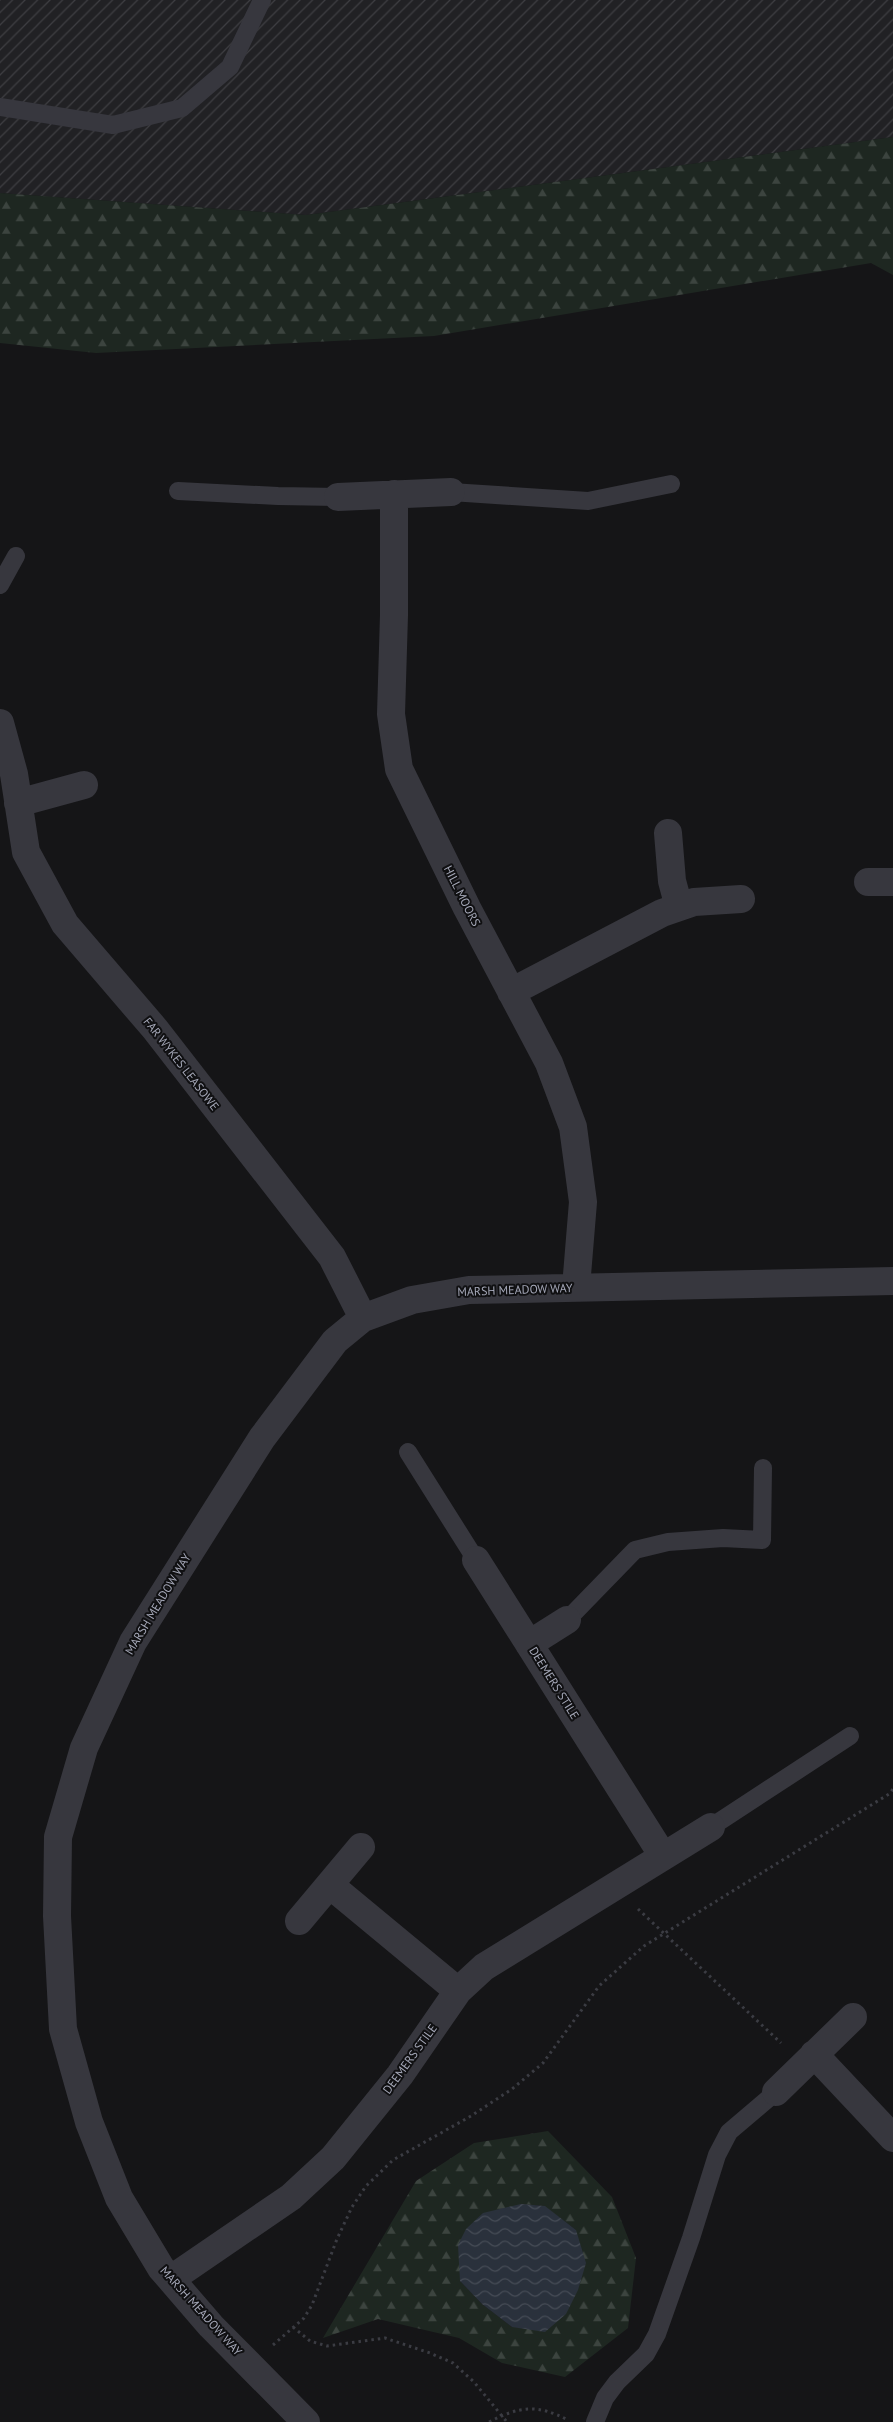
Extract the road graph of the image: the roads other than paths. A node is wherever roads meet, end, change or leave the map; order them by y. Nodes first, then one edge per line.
1 (262, 0) edge
2 (0, 107) edge
3 (671, 484) dead end
4 (178, 490) dead end
5 (451, 492) joint
6 (394, 494) junction
7 (338, 497) joint
8 (16, 556) dead end
9 (0, 585) edge
10 (0, 723) edge
11 (84, 785) dead end
12 (18, 803) junction
13 (668, 834) dead end
14 (741, 899) dead end
15 (680, 907) junction
16 (511, 992) junction
17 (893, 1281) edge
18 (576, 1288) junction
19 (363, 1318) junction
20 (408, 1452) dead end
21 (763, 1468) dead end
22 (476, 1560) joint
23 (567, 1620) joint
24 (529, 1644) junction
25 (850, 1736) dead end
26 (711, 1826) joint
27 (361, 1847) dead end
28 (663, 1856) junction
29 (330, 1884) junction
30 (299, 1921) dead end
31 (458, 1991) junction
32 (853, 2017) dead end
33 (809, 2060) junction
34 (776, 2092) joint
35 (893, 2138) edge
36 (171, 2279) junction
37 (306, 2422) edge
38 (595, 2422) edge

1 - 2 lane
3 - 5 lane
4 - 7 lane
5 - 6 street
6 - 7 street
6 - 16 street, HILL MOORS
8 - 9 lane
10 - 12 street, FAR WYKES LEASOWE
11 - 12 street
12 - 19 street, FAR WYKES LEASOWE
13 - 15 street
14 - 15 street
15 - 16 street
16 - 18 street, HILL MOORS
17 - 18 street, MARSH MEADOW WAY
18 - 19 street, MARSH MEADOW WAY
19 - 36 street, MARSH MEADOW WAY
20 - 22 lane
21 - 23 lane
22 - 24 street, DEEMERS STILE
23 - 24 street
24 - 28 street, DEEMERS STILE
25 - 26 lane
26 - 28 street, DEEMERS STILE
27 - 29 street
28 - 31 street, DEEMERS STILE
29 - 30 street
29 - 31 street
31 - 36 street, DEEMERS STILE
32 - 33 street
33 - 34 street
33 - 35 street
34 - 38 lane
36 - 37 street, MARSH MEADOW WAY

